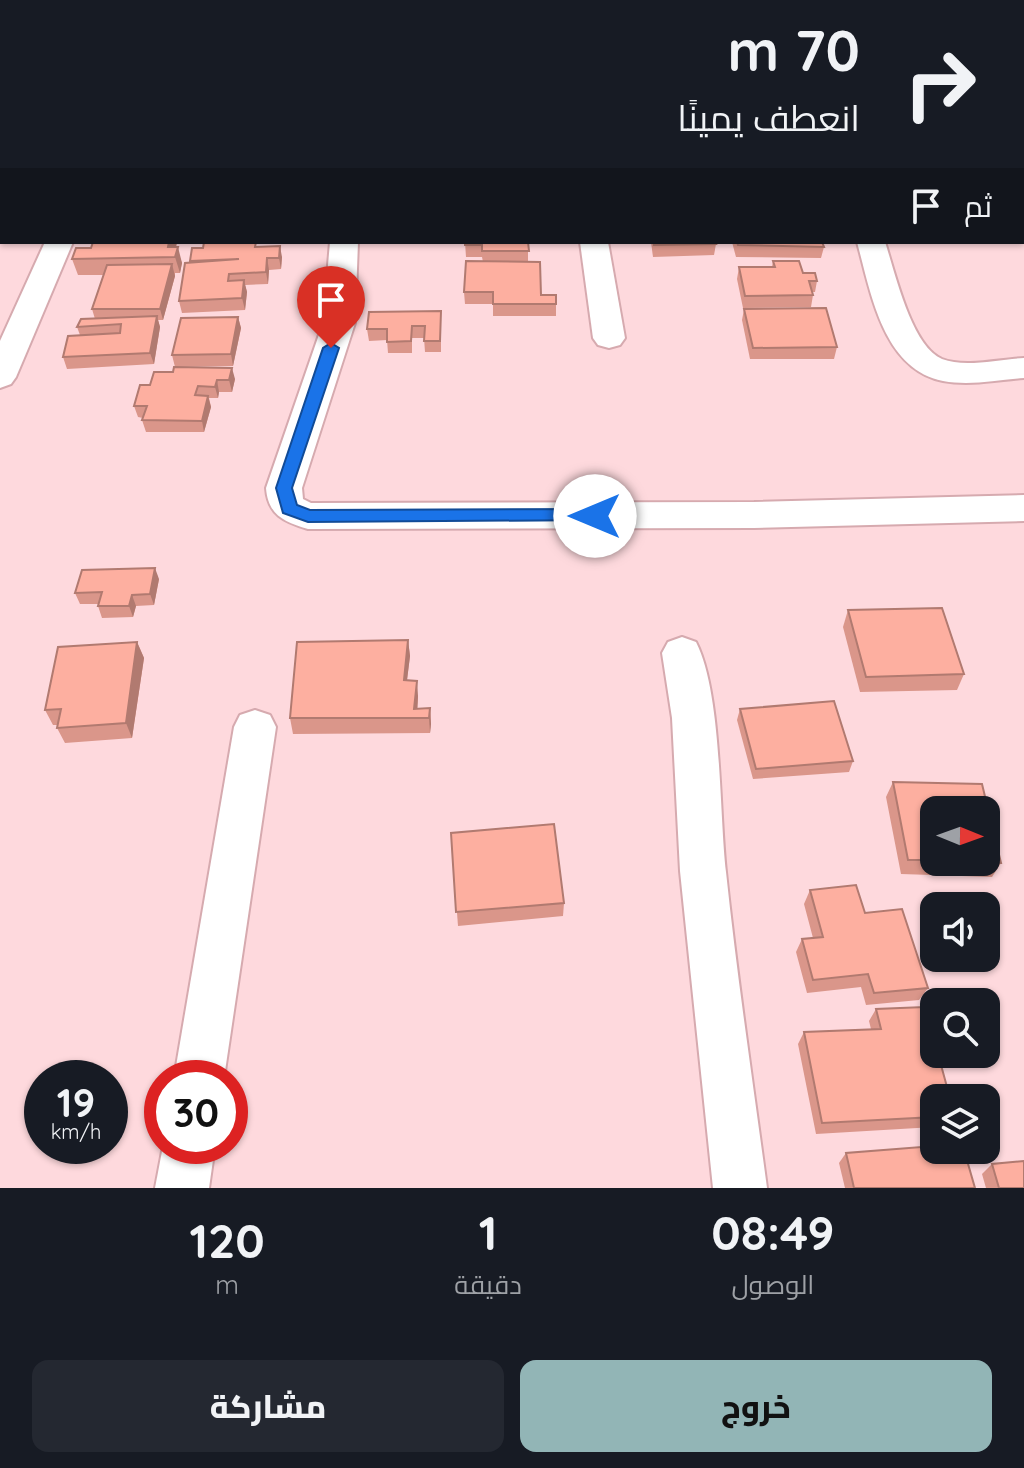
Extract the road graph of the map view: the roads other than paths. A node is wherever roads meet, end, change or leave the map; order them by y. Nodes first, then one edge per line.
1 (58, 244) edge
2 (344, 244) edge
3 (594, 244) edge
4 (872, 244) edge
5 (9, 337) edge
6 (609, 338) dead end
7 (1024, 368) edge
8 (0, 377) edge
9 (1024, 508) edge
10 (682, 653) dead end
11 (255, 727) dead end
12 (202, 1060) edge
13 (186, 1164) edge
14 (182, 1188) edge
15 (740, 1188) edge

1 - 5 street
2 - 9 street
3 - 6 street
4 - 7 street
5 - 8 street
10 - 15 street
11 - 12 street
13 - 14 street

